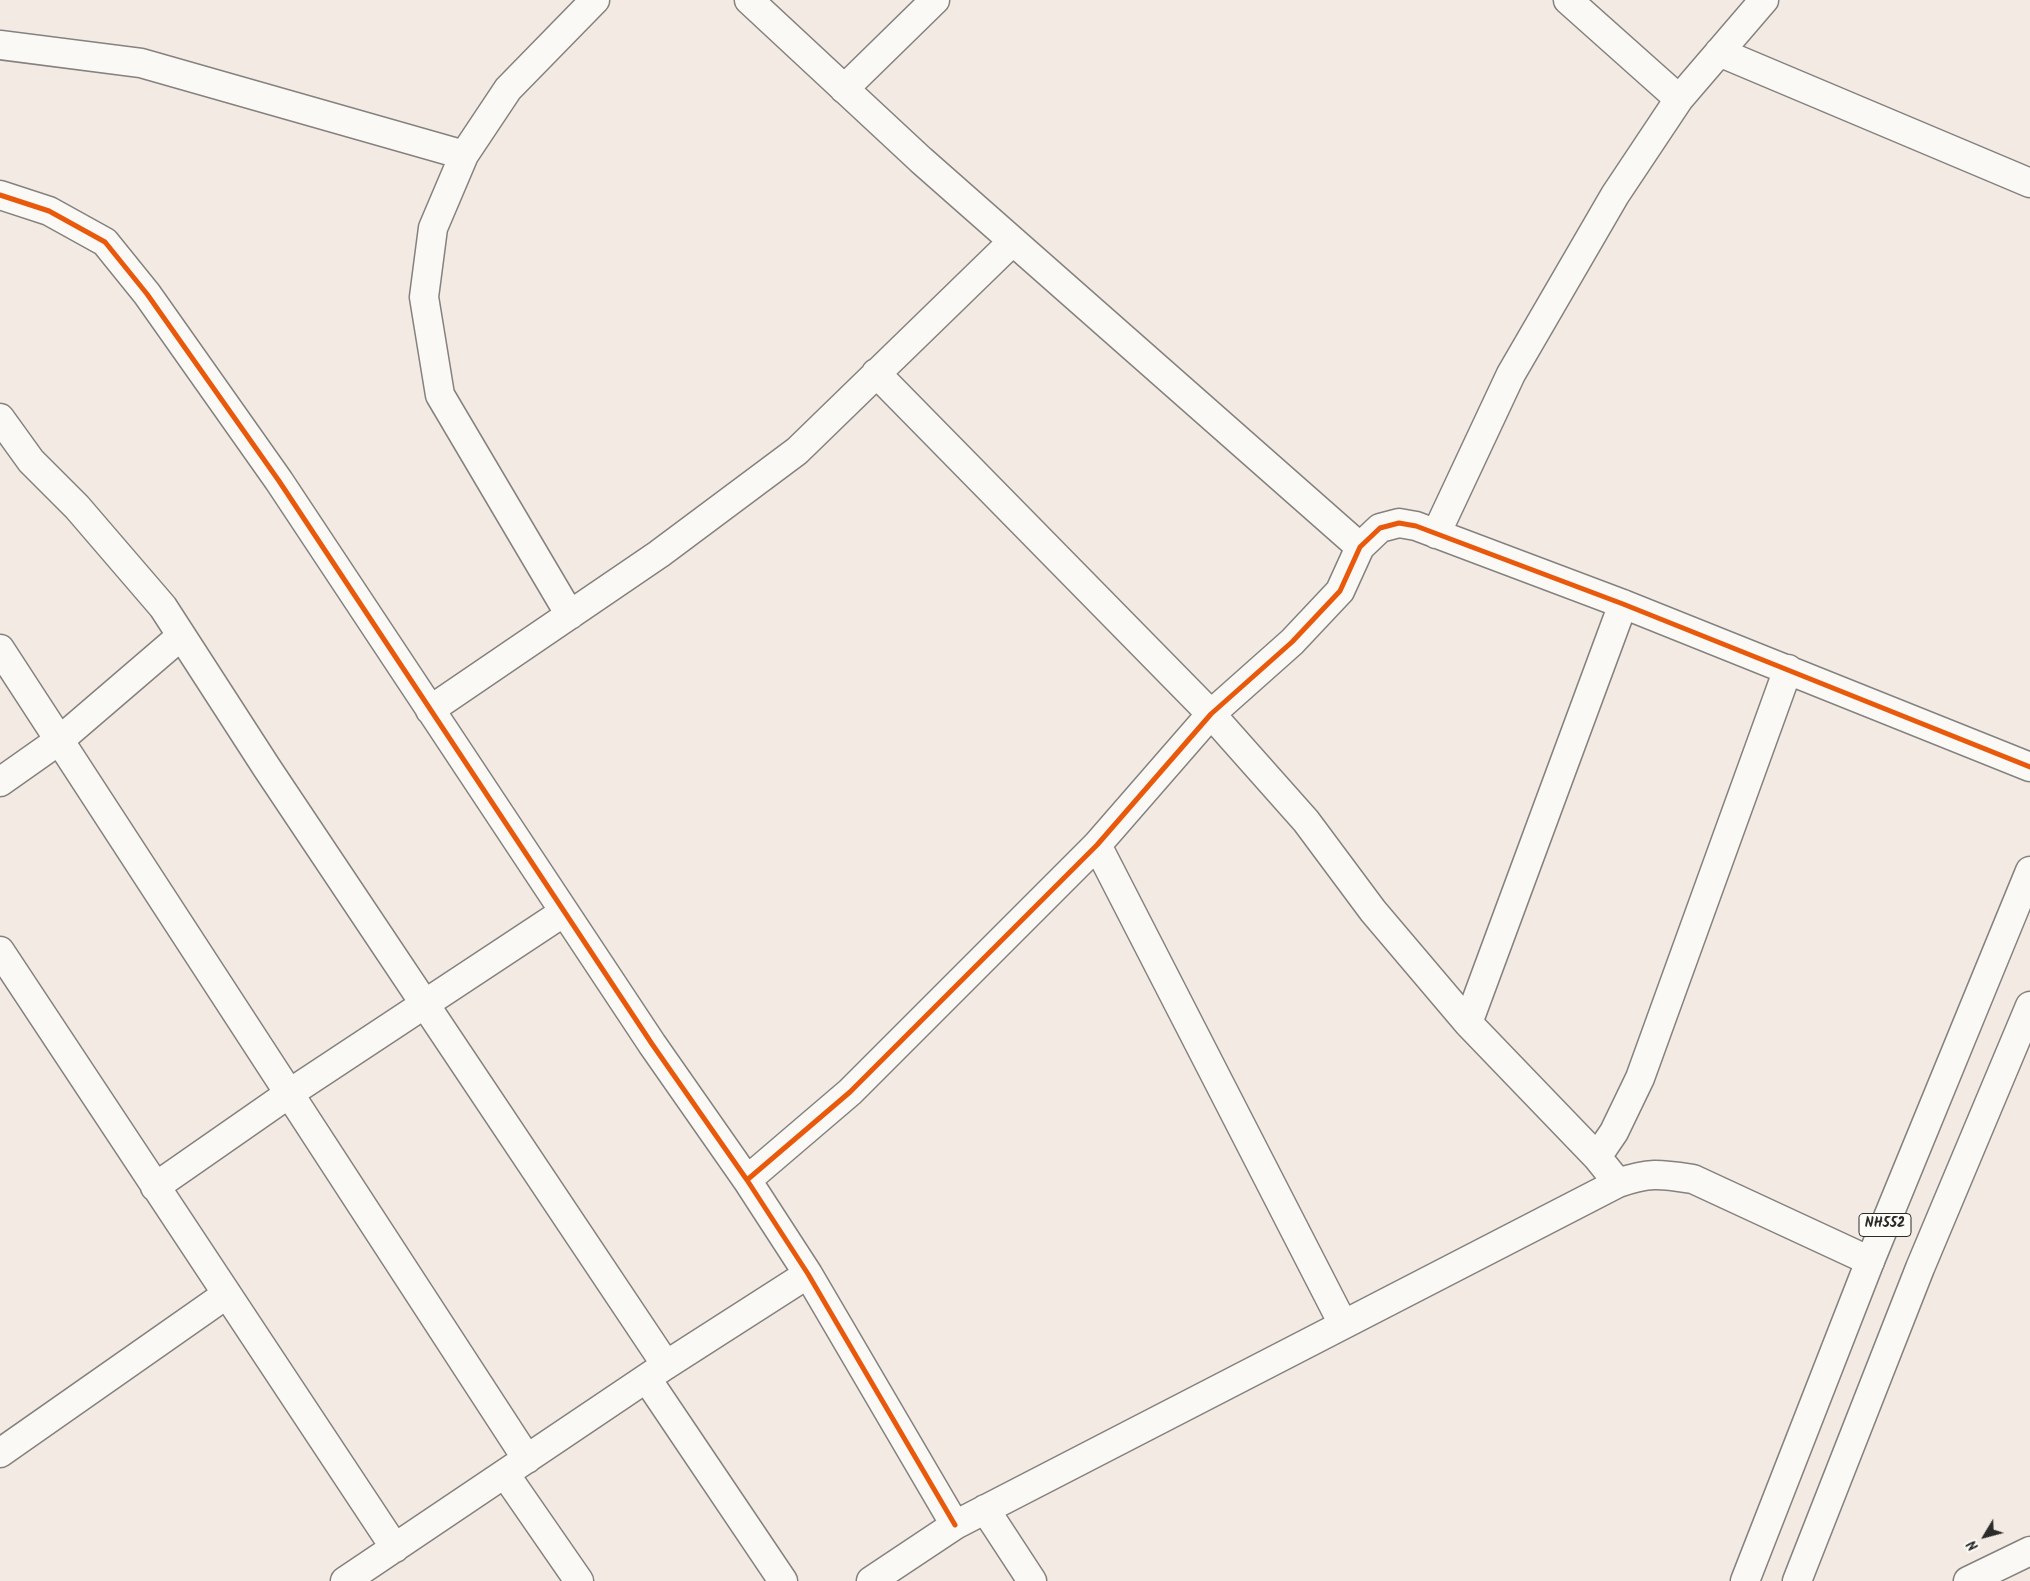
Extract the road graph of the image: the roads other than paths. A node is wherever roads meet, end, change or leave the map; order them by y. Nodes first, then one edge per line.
1 (595, 0) edge
2 (749, 0) edge
3 (935, 0) edge
4 (1568, 0) edge
5 (1764, 0) edge
6 (0, 45) edge
7 (1719, 52) junction
8 (844, 89) junction
9 (1679, 99) junction
10 (464, 155) junction
11 (2030, 183) edge
12 (0, 195) edge
13 (1013, 241) junction
14 (876, 373) junction
15 (0, 418) edge
16 (1436, 534) junction
17 (1360, 547) junction
18 (1623, 604) junction
19 (570, 615) junction
20 (181, 636) junction
21 (0, 649) edge
22 (1788, 669) junction
23 (430, 710) junction
24 (1210, 714) junction
25 (60, 740) junction
26 (2030, 767) edge
27 (0, 782) edge
28 (1097, 845) junction
29 (2030, 871) edge
30 (564, 912) junction
31 (0, 951) edge
32 (426, 1005) junction
33 (2027, 1022) edge
34 (1468, 1023) junction
35 (290, 1093) junction
36 (1597, 1157) junction
37 (747, 1180) junction
38 (1618, 1183) junction
39 (155, 1187) junction
40 (1870, 1261) junction
41 (808, 1274) junction
42 (227, 1294) junction
43 (1343, 1324) junction
44 (657, 1372) junction
45 (0, 1453) edge
46 (516, 1467) junction
47 (986, 1510) junction
48 (955, 1525) junction
49 (395, 1548) junction
50 (2030, 1551) edge
51 (375, 1573) edge
52 (345, 1581) edge
53 (578, 1581) edge
54 (783, 1581) edge
55 (871, 1581) edge
56 (1032, 1581) edge
57 (1744, 1581) edge
58 (1797, 1581) edge
59 (1968, 1581) edge

1 - 10 main road
2 - 8 main road
3 - 8 main road
4 - 9 main road
5 - 7 main road
6 - 10 main road
7 - 9 main road
7 - 11 main road
8 - 13 main road
9 - 16 main road
10 - 19 main road
12 - 23 main road
13 - 14 main road
13 - 17 main road
14 - 19 main road
14 - 24 main road
15 - 20 main road
16 - 17 main road
16 - 18 main road
17 - 24 main road
18 - 22 main road
18 - 34 main road
19 - 23 main road
20 - 25 main road
20 - 32 main road
21 - 25 main road
22 - 26 main road
22 - 36 main road
23 - 30 main road
24 - 28 main road
24 - 34 main road
25 - 27 main road
25 - 35 main road
28 - 37 main road
28 - 43 main road
29 - 40 main road, NH552
30 - 32 main road
30 - 37 main road
31 - 39 main road
32 - 35 main road
32 - 44 main road
33 - 58 main road, NH552
34 - 36 main road
35 - 39 main road
35 - 46 main road
36 - 38 main road
37 - 41 main road
38 - 40 main road
38 - 43 main road
39 - 42 main road
40 - 57 main road, NH552
41 - 44 main road
41 - 48 main road
42 - 45 main road
42 - 49 main road
43 - 47 main road
44 - 46 main road
44 - 54 main road
46 - 49 main road
46 - 53 main road
47 - 48 main road
47 - 56 main road
48 - 55 main road
49 - 51 main road
50 - 59 main road
51 - 52 main road

